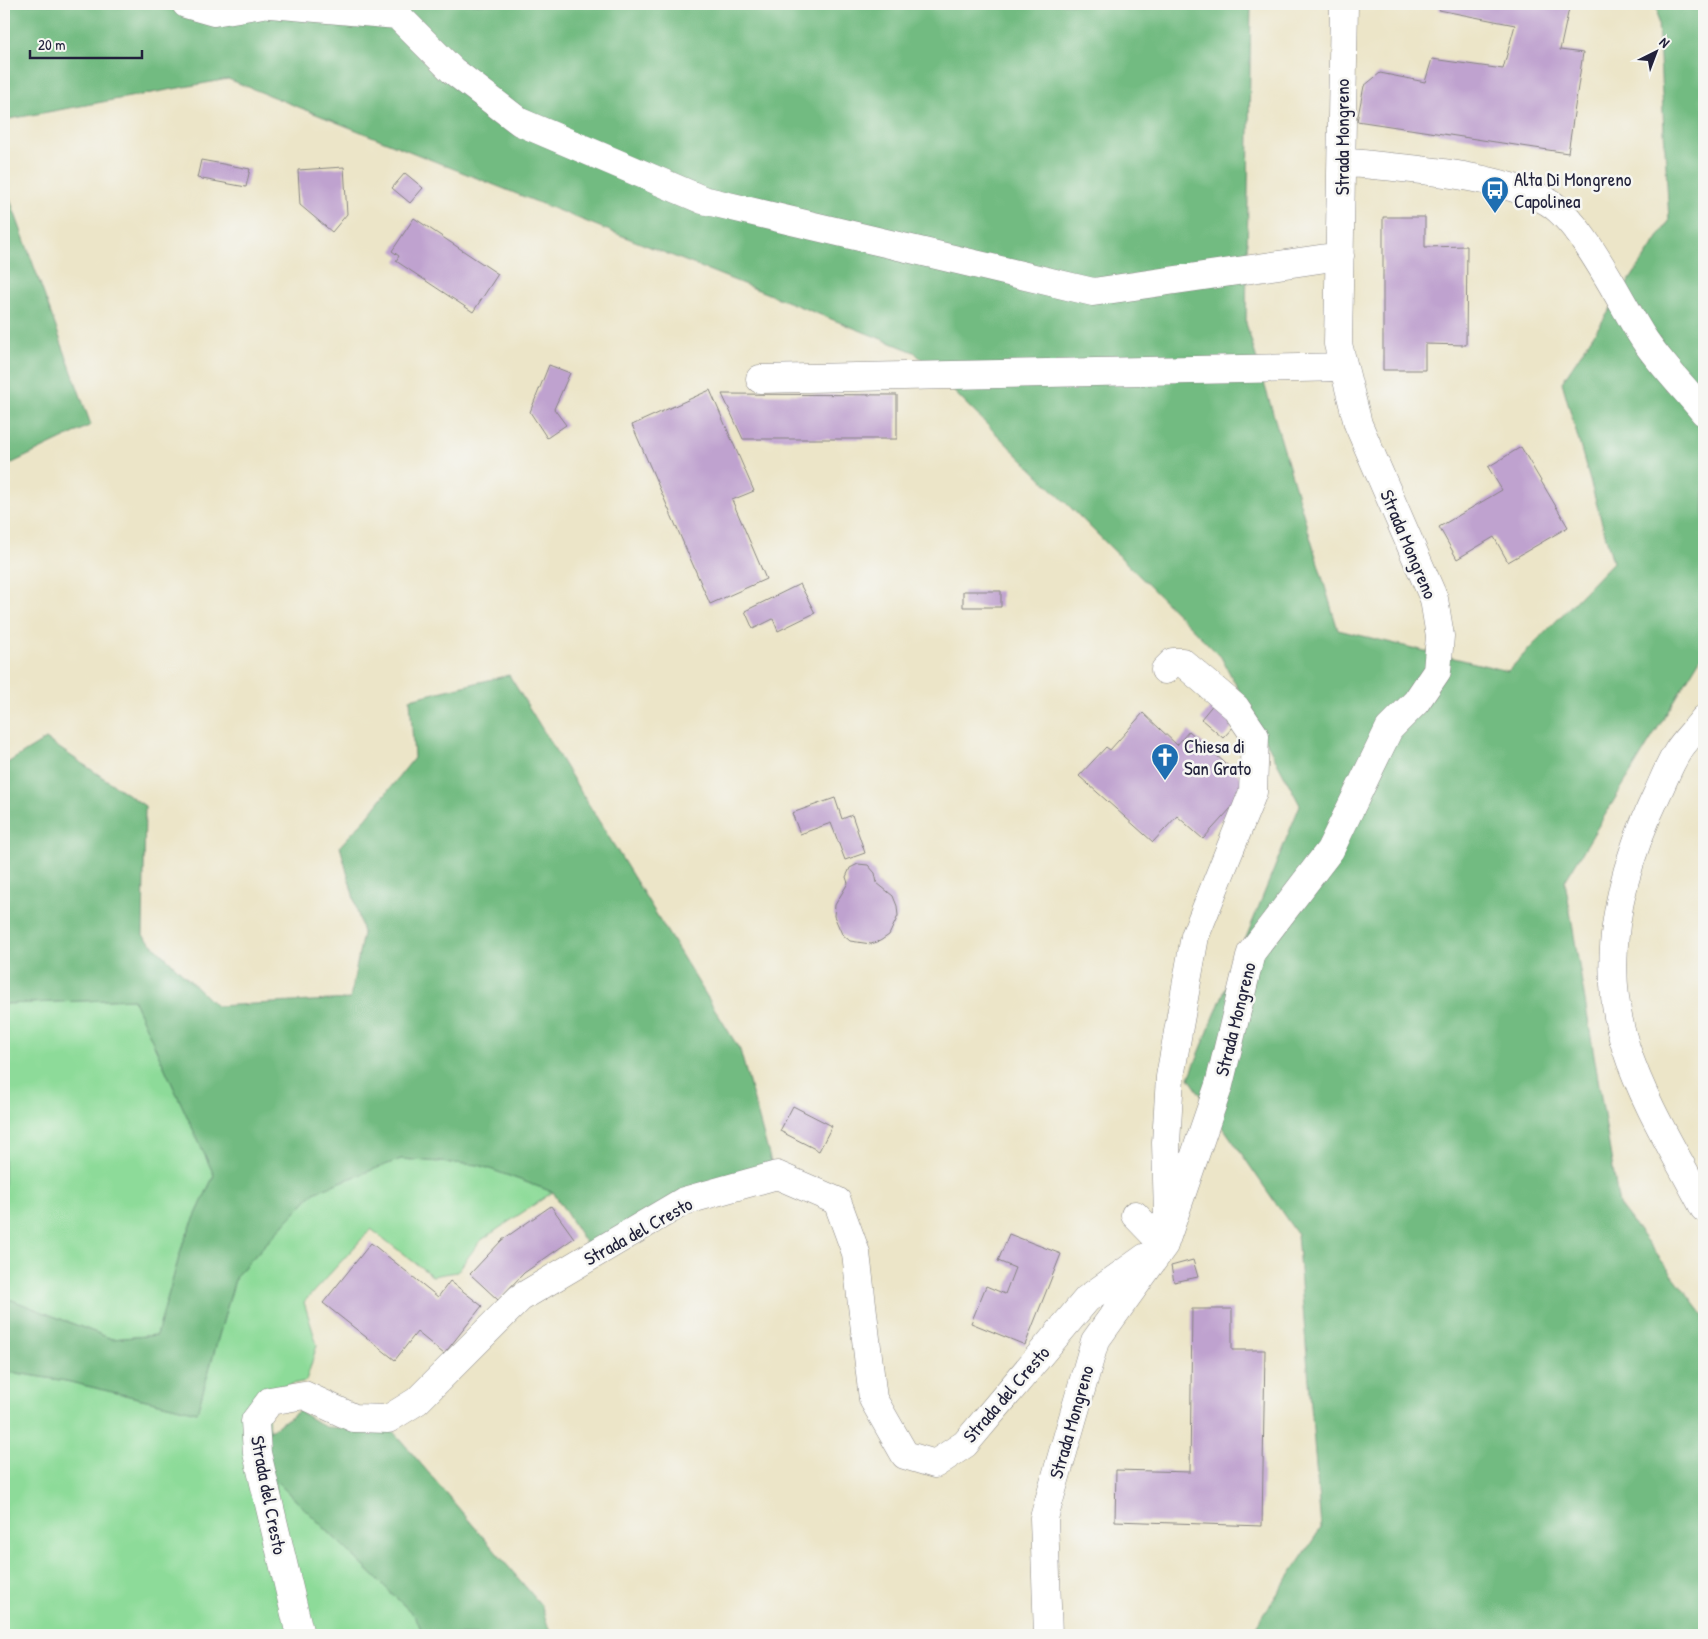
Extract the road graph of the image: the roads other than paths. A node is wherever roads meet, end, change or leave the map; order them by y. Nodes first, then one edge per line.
1 (186, 4) edge
2 (263, 4) edge
3 (270, 4) edge
4 (1344, 4) edge
5 (1342, 162) junction
6 (1340, 256) junction
7 (1344, 367) junction
8 (760, 379) dead end
9 (1704, 412) edge
10 (1165, 670) dead end
11 (1704, 719) edge
12 (1704, 1208) edge
13 (1134, 1215) dead end
14 (1166, 1238) junction
15 (300, 1635) edge
16 (1048, 1635) edge

1 - 2 street
3 - 6 street
4 - 5 street, Strada Mongreno
5 - 6 street, Strada Mongreno
5 - 9 street
6 - 7 street, Strada Mongreno
7 - 8 street
7 - 14 street, Strada Mongreno
10 - 14 street
11 - 12 street
13 - 14 street
14 - 15 street, Strada del Cresto
14 - 16 street, Strada Mongreno

